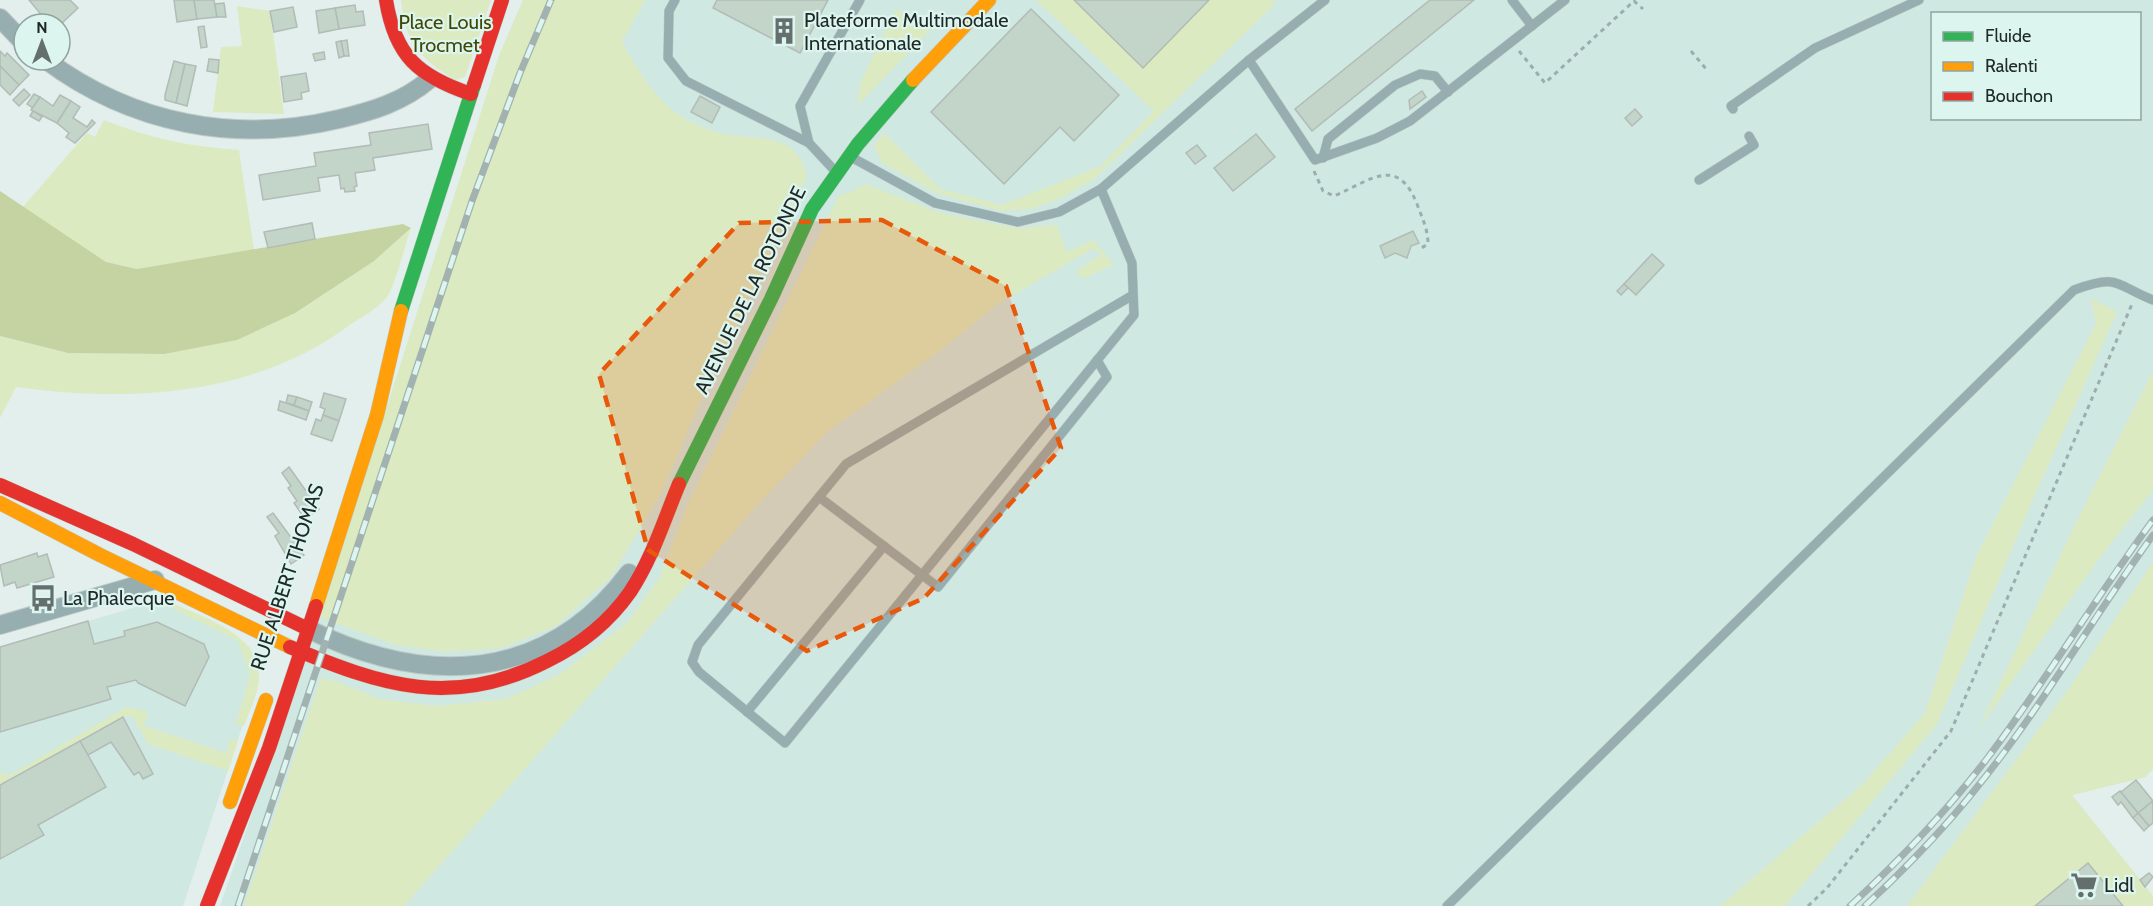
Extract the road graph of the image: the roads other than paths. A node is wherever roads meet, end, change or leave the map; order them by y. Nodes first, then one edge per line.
1 (386, 0) edge
2 (502, 0) edge
3 (675, 0) edge
4 (860, 0) edge
5 (989, 0) edge
6 (1325, 0) edge
7 (1512, 0) edge
8 (1566, 0) edge
9 (1919, 0) edge
10 (0, 18) edge
11 (1532, 26) junction
12 (12, 30) edge
13 (1249, 60) junction
14 (65, 72) edge
15 (430, 79) junction
16 (1448, 92) junction
17 (471, 94) junction
18 (1733, 109) dead end
19 (1749, 136) dead end
20 (809, 143) junction
21 (849, 156) junction
22 (1319, 159) junction
23 (836, 173) junction
24 (1699, 180) dead end
25 (1101, 189) junction
26 (408, 288) junction
27 (1133, 295) junction
28 (2153, 300) edge
29 (1097, 360) junction
30 (364, 407) dead end
31 (0, 485) edge
32 (819, 497) junction
33 (0, 503) edge
34 (668, 507) junction
35 (884, 546) junction
36 (189, 570) junction
37 (922, 575) junction
38 (153, 581) junction
39 (298, 621) junction
40 (0, 626) edge
41 (285, 644) junction
42 (301, 651) junction
43 (279, 661) dead end
44 (270, 688) dead end
45 (747, 712) junction
46 (226, 814) dead end
47 (220, 834) dead end
48 (214, 880) junction
49 (207, 906) edge
50 (1447, 906) edge

1 - 15 street
2 - 17 street, RUE ALBERT THOMAS
3 - 20 lane
4 - 20 lane
5 - 21 street, AVENUE DE LA ROTONDE
6 - 13 lane
7 - 11 lane
8 - 11 lane
9 - 18 lane
10 - 12 street
11 - 16 lane
13 - 22 lane
13 - 25 lane
14 - 15 street
15 - 17 street
16 - 22 lane
16 - 22 lane
17 - 26 street, RUE ALBERT THOMAS
19 - 24 lane
20 - 23 lane
21 - 23 street, AVENUE DE LA ROTONDE
21 - 25 lane
23 - 34 street, AVENUE DE LA ROTONDE
25 - 27 lane
26 - 30 street, RUE ALBERT THOMAS
26 - 39 street, RUE ALBERT THOMAS
27 - 29 lane
27 - 32 lane
28 - 50 lane
29 - 37 lane
29 - 37 lane
31 - 36 street
32 - 35 lane
32 - 45 lane
33 - 38 street, AVENUE DE LA ROTONDE
34 - 39 street, AVENUE DE LA ROTONDE
34 - 42 street, AVENUE DE LA ROTONDE
35 - 37 lane
35 - 45 lane
36 - 38 street
36 - 39 street
37 - 45 lane
38 - 40 street
38 - 41 street, AVENUE DE LA ROTONDE
39 - 41 street, RUE ALBERT THOMAS
39 - 42 street, RUE ALBERT THOMAS
41 - 42 street, AVENUE DE LA ROTONDE
41 - 43 street, RUE ALBERT THOMAS
42 - 48 street, RUE ALBERT THOMAS
44 - 46 street, RUE ALBERT THOMAS
47 - 48 street, RUE ALBERT THOMAS
48 - 49 street, RUE ALBERT THOMAS

